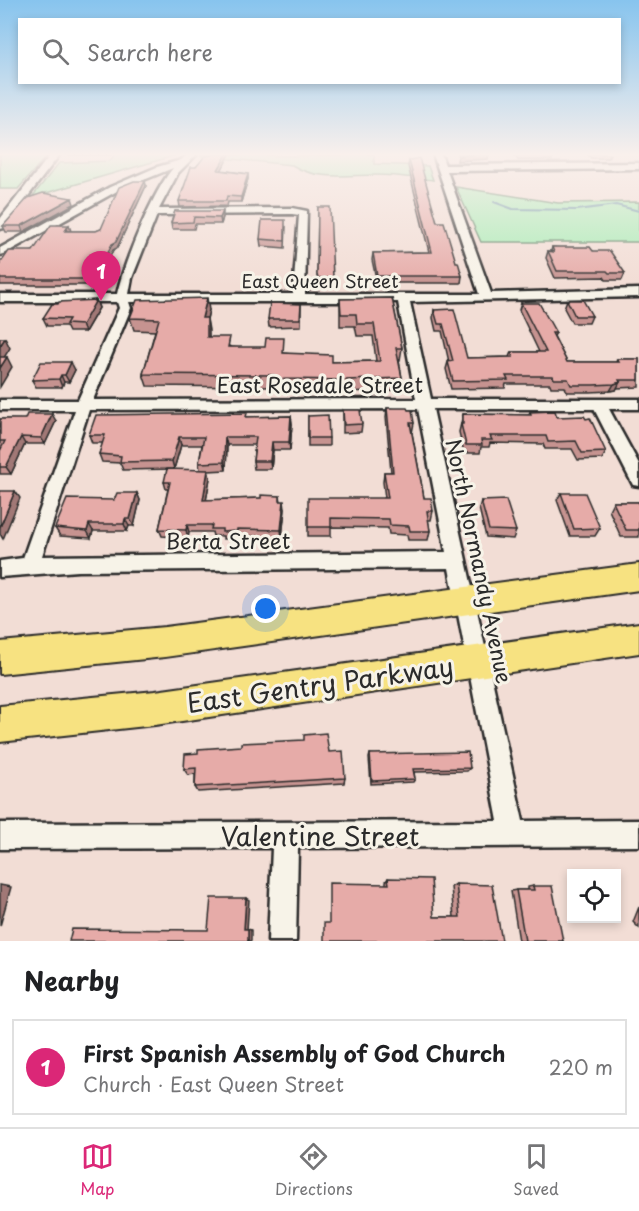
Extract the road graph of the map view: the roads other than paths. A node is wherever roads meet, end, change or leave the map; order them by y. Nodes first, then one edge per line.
1 (22, 198) edge
2 (100, 198) edge
3 (160, 198) edge
4 (452, 198) edge
5 (153, 212) junction
6 (0, 226) edge
7 (0, 252) edge
8 (639, 293) edge
9 (122, 297) junction
10 (486, 297) junction
11 (0, 298) edge
12 (299, 298) junction
13 (403, 298) junction
14 (84, 404) junction
15 (599, 404) junction
16 (639, 404) edge
17 (0, 405) edge
18 (425, 406) junction
19 (639, 480) edge
20 (456, 560) junction
21 (30, 565) junction
22 (0, 570) edge
23 (639, 577) edge
24 (465, 600) junction
25 (639, 638) edge
26 (0, 658) edge
27 (478, 661) junction
28 (0, 724) edge
29 (639, 833) edge
30 (513, 834) junction
31 (285, 835) junction
32 (0, 836) edge
33 (282, 941) edge

1 - 6 street
2 - 7 street
3 - 5 street
4 - 10 street
5 - 9 street
5 - 12 street
8 - 10 street, East Queen Street
9 - 11 street, East Queen Street
9 - 12 street, East Queen Street
9 - 14 street
10 - 13 street, East Queen Street
12 - 13 street, East Queen Street
13 - 18 street, North Normandy Avenue
14 - 17 street, East Rosedale Street
14 - 18 street, East Rosedale Street
14 - 21 street
15 - 16 street, East Rosedale Street
15 - 18 street, East Rosedale Street
15 - 19 street
18 - 20 street, North Normandy Avenue
20 - 21 street, Berta Street
20 - 24 street, North Normandy Avenue
21 - 22 street, Berta Street
23 - 24 main road
24 - 26 main road
24 - 27 street, North Normandy Avenue
25 - 27 main road, East Gentry Parkway
27 - 28 main road, East Gentry Parkway
27 - 30 street, North Normandy Avenue
29 - 30 street, Valentine Street
30 - 31 street, Valentine Street
31 - 32 street, Valentine Street
31 - 33 street

